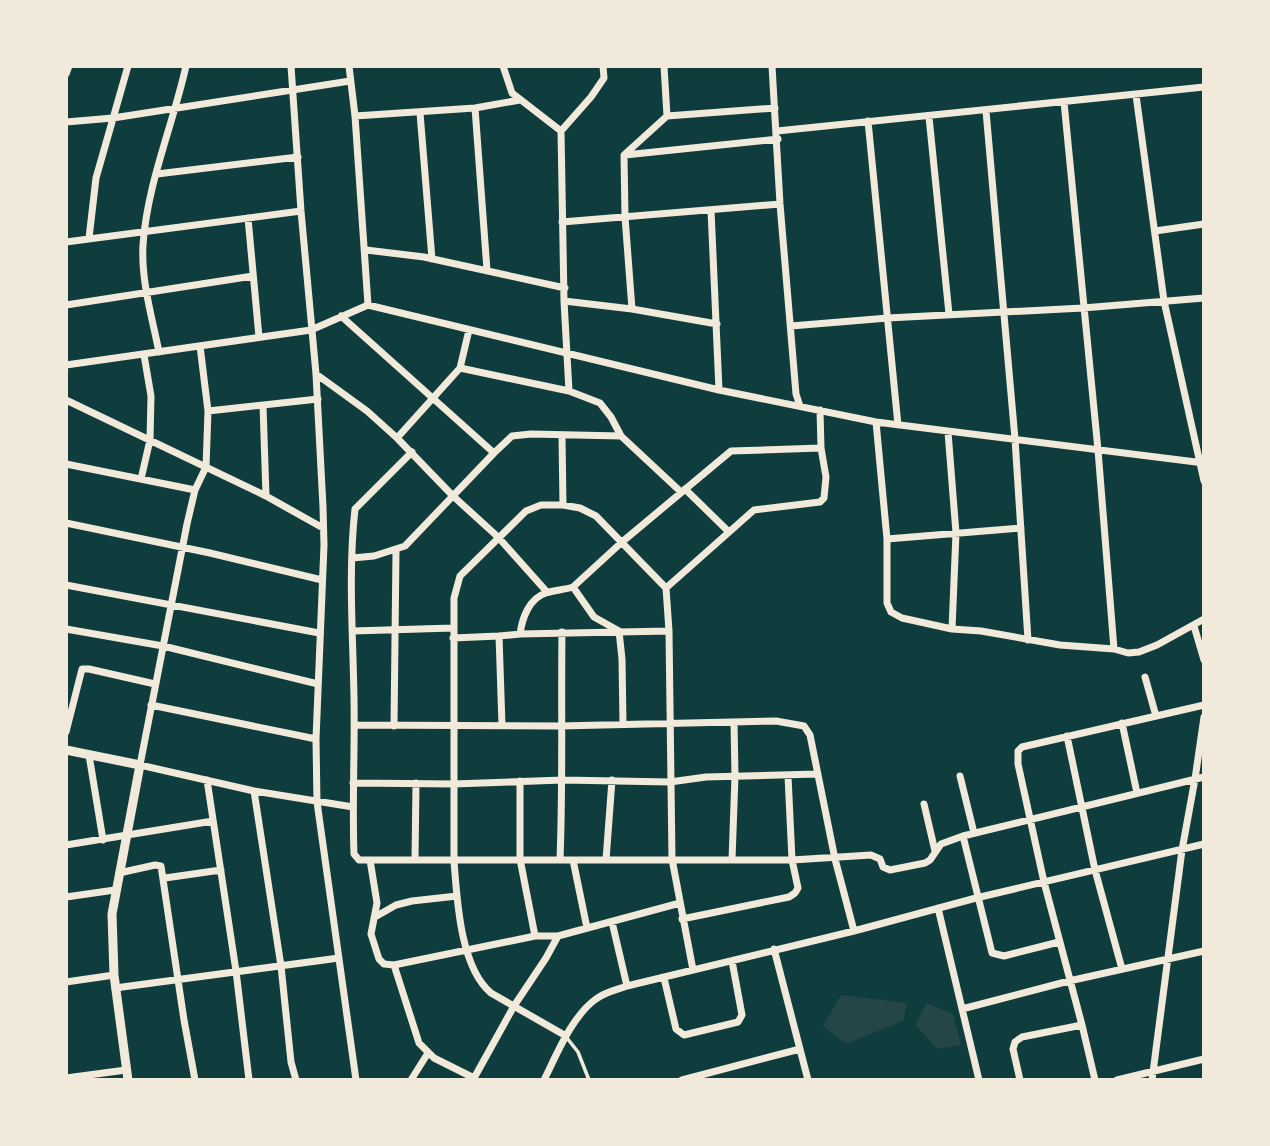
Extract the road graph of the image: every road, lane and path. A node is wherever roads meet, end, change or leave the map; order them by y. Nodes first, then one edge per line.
1 (68, 66) edge
2 (128, 66) edge
3 (186, 66) edge
4 (291, 66) edge
5 (349, 66) edge
6 (503, 66) edge
7 (603, 66) edge
8 (664, 66) edge
9 (772, 66) edge
10 (66, 74) edge
11 (350, 81) junction
12 (1203, 87) edge
13 (293, 90) junction
14 (1136, 95) junction
15 (520, 100) junction
16 (1064, 102) junction
17 (177, 108) junction
18 (475, 108) junction
19 (775, 108) junction
20 (986, 111) junction
21 (420, 113) junction
22 (355, 116) junction
23 (667, 116) junction
24 (929, 117) junction
25 (113, 118) junction
26 (867, 121) junction
27 (66, 122) edge
28 (561, 131) junction
29 (777, 135) junction
30 (624, 155) junction
31 (298, 157) junction
32 (157, 174) junction
33 (780, 204) junction
34 (711, 210) junction
35 (301, 212) junction
36 (625, 217) junction
37 (248, 218) junction
38 (562, 222) junction
39 (1203, 224) edge
40 (145, 231) junction
41 (1155, 231) junction
42 (89, 238) junction
43 (66, 242) edge
44 (366, 250) junction
45 (432, 259) junction
46 (487, 270) junction
47 (253, 276) junction
48 (565, 288) junction
49 (147, 292) junction
50 (1203, 298) edge
51 (564, 301) junction
52 (1164, 302) junction
53 (66, 304) edge
54 (368, 305) junction
55 (1083, 308) junction
56 (632, 309) junction
57 (1002, 311) junction
58 (948, 314) junction
59 (341, 316) junction
60 (888, 318) junction
61 (717, 324) junction
62 (791, 326) junction
63 (311, 330) junction
64 (469, 330) junction
65 (259, 337) junction
66 (200, 346) junction
67 (159, 352) junction
68 (567, 353) junction
69 (144, 355) junction
70 (66, 365) edge
71 (460, 368) junction
72 (316, 374) junction
73 (719, 390) junction
74 (569, 391) junction
75 (318, 399) junction
76 (434, 399) junction
77 (66, 400) edge
78 (263, 405) junction
79 (800, 406) junction
80 (820, 410) junction
81 (208, 411) junction
82 (876, 422) junction
83 (898, 425) junction
84 (948, 432) junction
85 (562, 436) junction
86 (621, 436) junction
87 (397, 438) junction
88 (1015, 439) junction
89 (150, 440) junction
90 (821, 448) junction
91 (1098, 450) junction
92 (412, 452) junction
93 (494, 453) junction
94 (1201, 462) edge
95 (66, 464) edge
96 (206, 467) junction
97 (141, 479) junction
98 (1203, 481) edge
99 (195, 490) junction
100 (683, 490) junction
101 (266, 496) junction
102 (453, 496) junction
103 (563, 505) junction
104 (66, 523) edge
105 (323, 528) junction
106 (1021, 528) junction
107 (729, 532) junction
108 (956, 533) junction
109 (498, 537) junction
110 (887, 539) junction
111 (622, 541) junction
112 (183, 547) junction
113 (396, 551) junction
114 (352, 558) junction
115 (322, 580) junction
116 (66, 585) edge
117 (573, 587) junction
118 (666, 588) junction
119 (547, 592) junction
120 (171, 606) junction
121 (1203, 619) edge
122 (1194, 626) junction
123 (453, 628) junction
124 (66, 629) edge
125 (952, 629) junction
126 (394, 630) junction
127 (353, 631) junction
128 (619, 631) junction
129 (669, 631) junction
130 (562, 632) junction
131 (319, 633) junction
132 (520, 634) junction
133 (499, 636) junction
134 (453, 638) junction
135 (1028, 639) junction
136 (163, 646) junction
137 (1114, 649) junction
138 (1203, 660) edge
139 (1145, 677) dead end
140 (155, 684) junction
141 (318, 684) junction
142 (66, 685) edge
143 (76, 687) junction
144 (151, 705) junction
145 (1203, 705) edge
146 (1156, 716) junction
147 (1203, 717) edge
148 (734, 722) junction
149 (671, 723) junction
150 (1122, 723) junction
151 (623, 724) junction
152 (355, 725) junction
153 (502, 725) junction
154 (394, 726) junction
155 (454, 726) junction
156 (560, 726) junction
157 (66, 732) edge
158 (1067, 736) junction
159 (316, 739) junction
160 (66, 750) edge
161 (89, 755) junction
162 (140, 765) junction
163 (817, 774) junction
164 (735, 776) junction
165 (788, 776) junction
166 (960, 776) dead end
167 (1199, 778) edge
168 (207, 780) junction
169 (563, 780) junction
170 (612, 780) junction
171 (520, 781) junction
172 (670, 782) junction
173 (353, 783) junction
174 (415, 783) junction
175 (454, 784) junction
176 (254, 790) junction
177 (1137, 793) junction
178 (317, 802) junction
179 (924, 804) dead end
180 (353, 807) junction
181 (1083, 808) junction
182 (1031, 820) junction
183 (214, 821) junction
184 (974, 833) junction
185 (125, 836) junction
186 (962, 836) junction
187 (103, 840) junction
188 (1203, 844) edge
189 (66, 845) edge
190 (1182, 850) junction
191 (935, 852) junction
192 (520, 859) junction
193 (561, 859) junction
194 (672, 859) junction
195 (835, 859) junction
196 (370, 860) junction
197 (415, 860) junction
198 (573, 860) junction
199 (606, 860) junction
200 (732, 860) junction
201 (792, 860) junction
202 (454, 861) junction
203 (221, 870) junction
204 (1095, 870) junction
205 (119, 873) junction
206 (165, 878) junction
207 (1044, 882) junction
208 (115, 890) junction
209 (457, 896) junction
210 (66, 897) edge
211 (976, 898) junction
212 (680, 904) junction
213 (938, 908) junction
214 (375, 917) junction
215 (682, 919) junction
216 (612, 922) junction
217 (587, 928) junction
218 (854, 930) junction
219 (535, 936) junction
220 (558, 936) junction
221 (1059, 942) junction
222 (467, 949) junction
223 (775, 949) junction
224 (1203, 951) edge
225 (339, 958) junction
226 (1168, 960) junction
227 (732, 961) junction
228 (394, 965) junction
229 (281, 966) junction
230 (1122, 969) junction
231 (693, 970) junction
232 (236, 971) junction
233 (114, 975) junction
234 (178, 978) junction
235 (664, 978) junction
236 (1069, 981) junction
237 (66, 982) edge
238 (627, 986) junction
239 (115, 988) junction
240 (514, 1006) junction
241 (962, 1009) junction
242 (1082, 1024) junction
243 (566, 1036) junction
244 (800, 1049) junction
245 (428, 1053) junction
246 (1203, 1059) edge
247 (127, 1075) edge
248 (1152, 1076) edge
249 (66, 1078) edge
250 (474, 1079) edge
251 (684, 1079) edge
252 (195, 1080) edge
253 (249, 1080) edge
254 (296, 1080) edge
255 (356, 1080) edge
256 (411, 1080) edge
257 (544, 1080) edge
258 (589, 1080) edge
259 (808, 1080) edge
260 (979, 1080) edge
261 (1020, 1080) edge
262 (1095, 1080) edge
263 (1117, 1080) edge

1 - 10 street
2 - 25 street
3 - 17 street
4 - 13 street
5 - 11 street
6 - 15 street
7 - 28 street
8 - 23 street
9 - 19 street
11 - 13 street
11 - 22 street
12 - 14 street
13 - 17 street
13 - 31 street
14 - 16 street
14 - 41 street
15 - 18 street
15 - 28 street
16 - 20 street
16 - 55 street
17 - 25 street
17 - 32 street
18 - 21 street
18 - 46 street
19 - 23 street
19 - 29 street
20 - 24 street
20 - 57 street
21 - 22 street
21 - 45 street
22 - 44 street
23 - 30 street
24 - 26 street
24 - 58 street
25 - 27 street
25 - 42 street
26 - 29 street
26 - 60 street
28 - 38 street
29 - 30 street
29 - 33 street
30 - 36 street
31 - 32 street
31 - 35 street
32 - 40 street
33 - 34 street
33 - 62 street
34 - 36 street
34 - 61 street
35 - 37 street
35 - 63 street
36 - 38 street
36 - 56 street
37 - 40 street
37 - 47 street
38 - 48 street
39 - 41 street
40 - 42 street
40 - 49 street
41 - 52 street
42 - 43 street
44 - 45 street
44 - 54 street
45 - 46 street
46 - 48 street
47 - 49 street
47 - 65 street
48 - 51 street
49 - 53 street
49 - 67 street
50 - 52 street
51 - 56 street
51 - 68 street
52 - 55 street
52 - 94 street
54 - 59 street
54 - 64 street
55 - 57 street
55 - 91 street
56 - 61 street
57 - 58 street
57 - 88 street
58 - 60 street
59 - 63 street
59 - 76 street
60 - 62 street
60 - 83 street
61 - 73 street
62 - 79 street
63 - 65 street
63 - 72 street
64 - 68 street
64 - 71 street
65 - 66 street
66 - 67 street
66 - 81 street
67 - 69 street
68 - 73 street
68 - 74 street
69 - 70 street
69 - 89 street
71 - 74 street
71 - 76 street
72 - 75 street
72 - 87 street
73 - 79 street
74 - 86 street
75 - 78 street
75 - 105 street
76 - 87 street
76 - 93 street
77 - 89 street
78 - 81 street
78 - 101 street
79 - 80 street
80 - 82 street
80 - 90 street
81 - 96 street
82 - 83 street
82 - 110 street
83 - 84 street
84 - 88 street
84 - 108 street
85 - 86 street
85 - 93 street
85 - 103 street
86 - 100 street
87 - 92 street
88 - 91 street
88 - 106 street
89 - 96 street
89 - 97 street
90 - 100 street
90 - 107 street
91 - 94 street
91 - 137 street
92 - 102 street
92 - 114 street
93 - 102 street
94 - 98 street
95 - 97 street
96 - 99 street
96 - 101 street
97 - 99 street
99 - 112 street
100 - 107 street
100 - 111 street
101 - 105 street
102 - 109 street
102 - 113 street
103 - 109 street
103 - 111 street
104 - 112 street
105 - 115 street
106 - 108 street
106 - 135 street
107 - 118 street
108 - 110 street
108 - 125 street
109 - 119 street
109 - 123 street
110 - 125 street
111 - 117 street
111 - 118 street
112 - 115 street
112 - 120 street
113 - 114 street
113 - 126 street
114 - 127 street
115 - 131 street
116 - 120 street
117 - 119 street
117 - 128 street
118 - 129 street
119 - 132 street
120 - 131 street
120 - 136 street
121 - 122 street
122 - 137 street
122 - 138 street
123 - 126 street
123 - 134 street
124 - 136 street
125 - 135 street
126 - 127 street
126 - 154 street
127 - 152 street
128 - 129 street
128 - 130 street
128 - 151 street
129 - 149 street
130 - 132 street
130 - 156 street
131 - 141 street
132 - 133 street
133 - 134 street
133 - 153 street
134 - 155 street
135 - 137 street
136 - 140 street
136 - 141 street
139 - 146 street
140 - 143 street
140 - 144 street
141 - 159 street
142 - 143 street
143 - 157 street
144 - 159 street
144 - 162 street
145 - 146 street
146 - 150 street
147 - 167 street
148 - 149 street
148 - 163 street
148 - 164 street
149 - 151 street
149 - 172 street
150 - 158 street
150 - 177 street
151 - 156 street
152 - 154 street
152 - 173 street
153 - 155 street
153 - 156 street
154 - 155 street
155 - 175 street
156 - 169 street
158 - 181 street
158 - 182 street
159 - 178 street
160 - 161 street
161 - 162 street
161 - 187 street
162 - 168 street
162 - 185 street
163 - 165 street
163 - 195 street
164 - 165 street
164 - 172 street
164 - 200 street
165 - 201 street
166 - 184 street
167 - 177 street
167 - 190 street
168 - 176 street
168 - 183 street
169 - 170 street
169 - 171 street
169 - 193 street
170 - 172 street
170 - 199 street
171 - 175 street
171 - 192 street
172 - 194 street
173 - 174 street
173 - 180 street
174 - 175 street
174 - 197 street
175 - 202 street
176 - 178 street
176 - 229 street
177 - 181 street
178 - 180 street
178 - 225 street
179 - 191 street
180 - 196 street
181 - 182 street
181 - 204 street
182 - 184 street
182 - 207 street
183 - 185 street
183 - 203 street
184 - 186 street
185 - 187 street
185 - 205 street
186 - 191 street
186 - 211 street
187 - 189 street
188 - 190 street
190 - 204 street
190 - 226 street
191 - 195 street
192 - 193 street
192 - 202 street
192 - 219 street
193 - 198 street
194 - 199 street
194 - 200 street
194 - 212 street
195 - 201 street
195 - 218 street
196 - 197 street
196 - 214 street
197 - 202 street
198 - 199 street
198 - 217 street
200 - 201 street
201 - 215 street
202 - 209 street
203 - 206 street
203 - 232 street
204 - 207 street
204 - 230 street
205 - 206 street
205 - 208 street
206 - 234 street
207 - 211 street
207 - 221 street
208 - 210 street
208 - 233 street
209 - 214 street
209 - 222 street
211 - 213 street
211 - 221 street
212 - 215 street
212 - 216 street
213 - 218 street
213 - 241 street
214 - 228 street
215 - 231 street
216 - 217 street
216 - 238 street
217 - 220 street
218 - 223 street
219 - 220 street
219 - 222 street
220 - 240 street
221 - 236 street
222 - 228 street
222 - 240 street
223 - 227 street
223 - 244 street
224 - 226 street
225 - 229 street
225 - 255 street
226 - 230 street
226 - 248 street
227 - 231 street
227 - 235 street
228 - 245 street
229 - 232 street
229 - 254 street
230 - 236 street
231 - 235 street
232 - 234 street
232 - 253 street
233 - 237 street
233 - 239 street
234 - 239 street
234 - 252 street
235 - 238 street
236 - 241 street
236 - 242 street
238 - 243 street
239 - 247 street
240 - 243 street
240 - 250 street
241 - 260 street
242 - 261 street
242 - 262 street
243 - 257 street
243 - 258 lane
244 - 251 street
244 - 259 street
245 - 250 street
245 - 256 street
246 - 248 street
247 - 249 street
248 - 263 street

